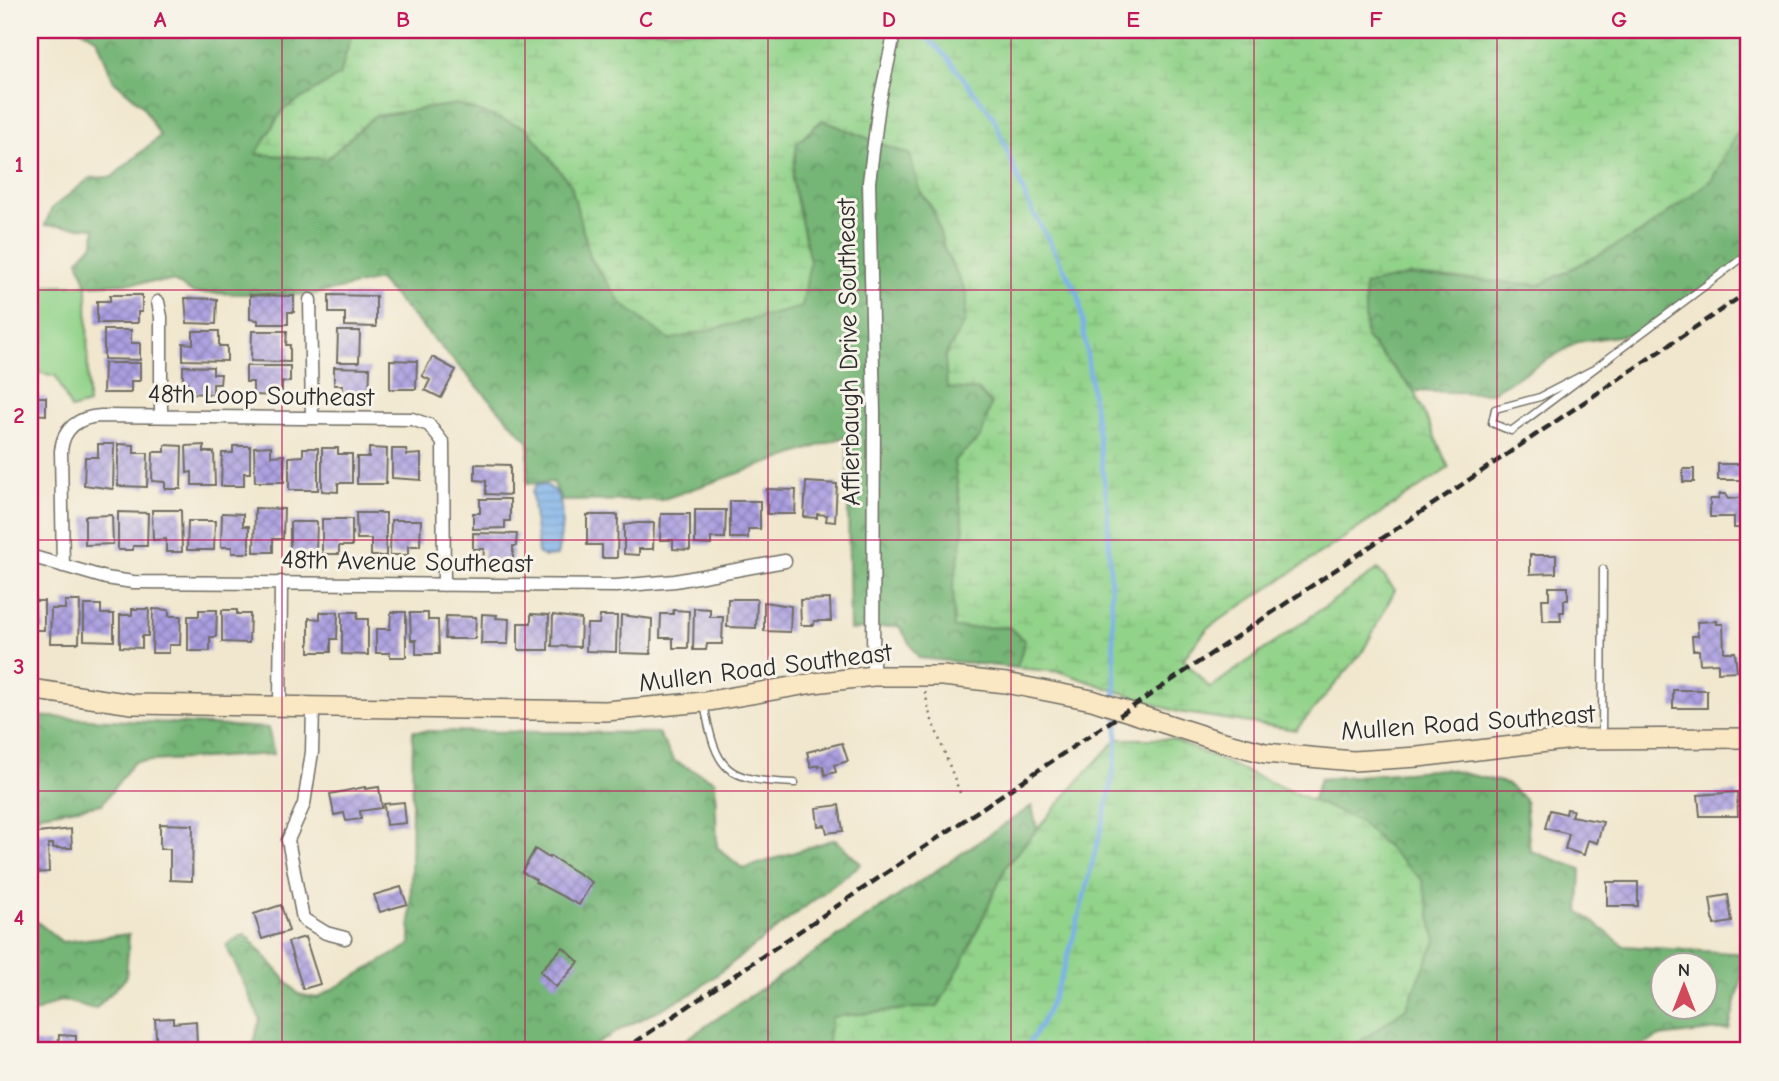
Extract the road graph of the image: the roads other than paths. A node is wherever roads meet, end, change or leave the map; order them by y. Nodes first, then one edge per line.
1 (895, 30) edge
2 (1749, 253) edge
3 (310, 300) dead end
4 (158, 302) dead end
5 (1594, 369) junction
6 (161, 416) junction
7 (312, 418) junction
8 (30, 556) edge
9 (785, 561) dead end
10 (63, 566) junction
11 (1603, 569) dead end
12 (281, 582) junction
13 (444, 585) junction
14 (873, 676) junction
15 (30, 689) edge
16 (704, 702) junction
17 (280, 706) junction
18 (313, 707) junction
19 (1602, 737) junction
20 (1749, 738) edge
21 (795, 783) dead end
22 (345, 939) dead end

1 - 14 street, Afflerbaugh Drive Southeast
2 - 5 lane
3 - 7 street
4 - 6 street
5 - 5 lane
6 - 7 street, 48th Loop Southeast
6 - 10 street, 48th Loop Southeast
7 - 13 street, 48th Loop Southeast
8 - 10 street, 48th Avenue Southeast
9 - 13 street, 48th Avenue Southeast
10 - 12 street, 48th Avenue Southeast
11 - 19 lane
12 - 13 street, 48th Avenue Southeast
12 - 17 street
14 - 16 street, Mullen Road Southeast
14 - 19 street, Mullen Road Southeast
15 - 17 street, Mullen Road Southeast
16 - 18 street, Mullen Road Southeast
16 - 21 lane
17 - 18 street, Mullen Road Southeast
18 - 22 street
19 - 20 street, Mullen Road Southeast

